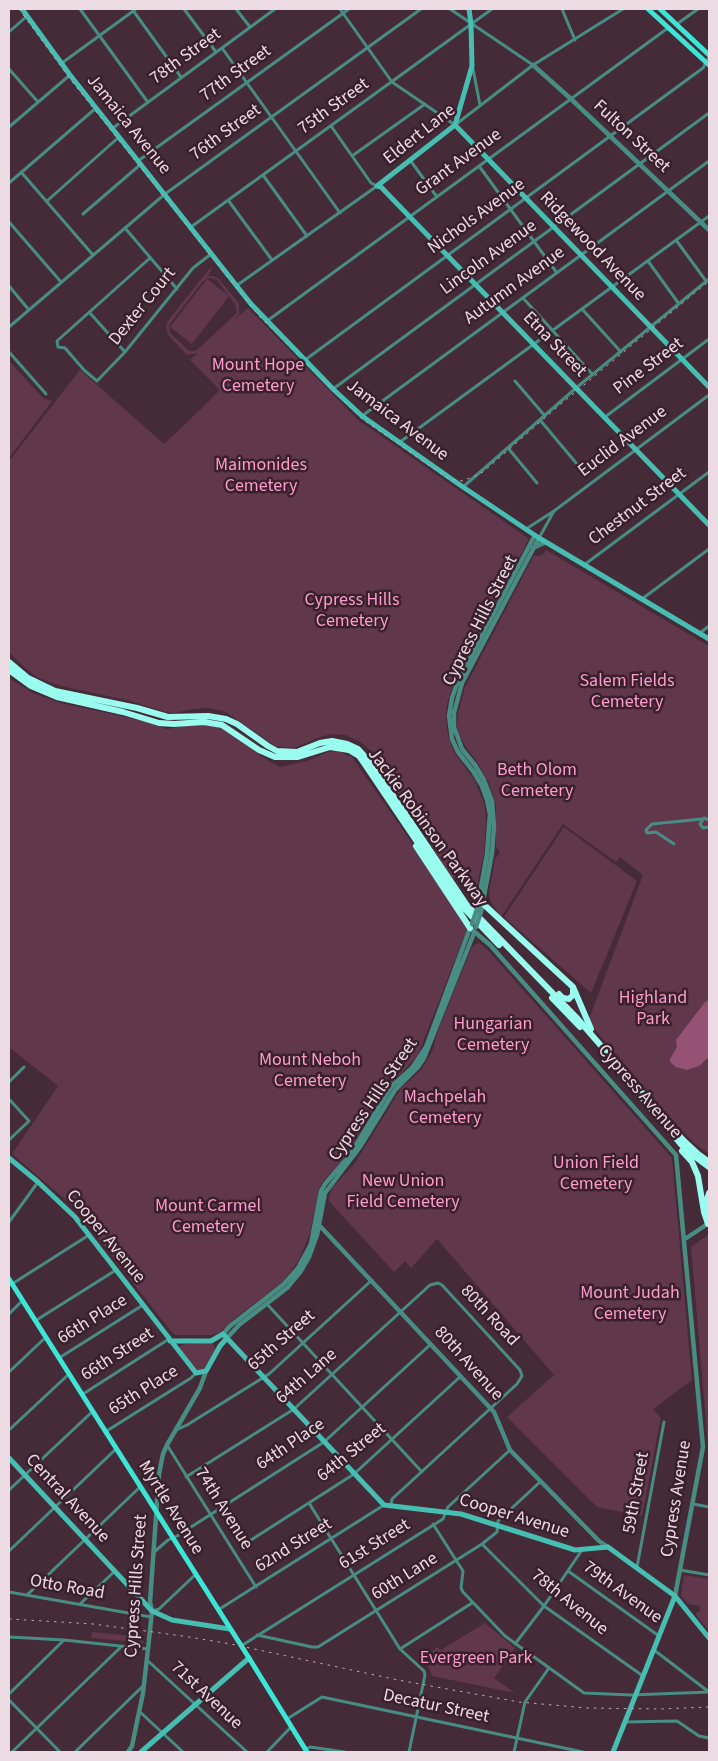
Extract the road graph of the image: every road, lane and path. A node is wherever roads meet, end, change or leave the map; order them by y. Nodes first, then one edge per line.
1 (22, 9) edge
2 (80, 9) edge
3 (134, 9) edge
4 (184, 9) edge
5 (236, 9) edge
6 (275, 9) edge
7 (340, 9) edge
8 (349, 9) edge
9 (421, 9) edge
10 (450, 9) edge
11 (469, 9) edge
12 (492, 9) edge
13 (562, 9) edge
14 (623, 9) edge
15 (648, 9) edge
16 (660, 9) edge
17 (698, 9) edge
18 (343, 13) junction
19 (27, 15) junction
20 (471, 24) junction
21 (676, 24) junction
22 (250, 28) junction
23 (668, 28) junction
24 (9, 32) edge
25 (99, 36) junction
26 (575, 40) junction
27 (368, 47) junction
28 (222, 48) junction
29 (216, 52) junction
30 (709, 60) edge
31 (62, 63) junction
32 (533, 65) junction
33 (472, 66) junction
34 (9, 69) edge
35 (70, 74) junction
36 (181, 77) junction
37 (392, 82) junction
38 (246, 83) junction
39 (571, 99) junction
40 (147, 101) junction
41 (38, 102) junction
42 (425, 104) junction
43 (480, 105) junction
44 (96, 107) junction
45 (709, 113) edge
46 (271, 117) junction
47 (455, 125) junction
48 (331, 126) junction
49 (9, 127) edge
50 (113, 128) junction
51 (610, 136) junction
52 (120, 137) junction
53 (296, 151) junction
54 (352, 156) junction
55 (488, 159) junction
56 (410, 160) junction
57 (709, 161) edge
58 (140, 162) junction
59 (640, 164) junction
60 (479, 166) junction
61 (22, 172) junction
62 (263, 175) junction
63 (9, 183) edge
64 (377, 186) junction
65 (668, 192) junction
66 (165, 194) junction
67 (437, 197) junction
68 (526, 198) junction
69 (228, 200) junction
70 (46, 201) junction
71 (511, 209) junction
72 (340, 212) junction
73 (83, 214) dead end
74 (410, 216) junction
75 (709, 216) edge
76 (9, 222) edge
77 (700, 222) junction
78 (191, 227) junction
79 (554, 227) junction
80 (125, 228) junction
81 (709, 230) edge
82 (306, 236) junction
83 (676, 240) junction
84 (534, 241) junction
85 (212, 254) junction
86 (93, 255) junction
87 (447, 255) junction
88 (581, 255) junction
89 (150, 258) junction
90 (272, 260) junction
91 (648, 261) junction
92 (557, 272) junction
93 (708, 280) edge
94 (61, 282) junction
95 (476, 284) junction
96 (9, 286) edge
97 (236, 286) junction
98 (612, 287) junction
99 (177, 288) junction
100 (523, 298) junction
101 (679, 304) junction
102 (582, 309) junction
103 (29, 310) junction
104 (89, 312) junction
105 (503, 312) junction
106 (267, 321) junction
107 (9, 327) edge
108 (651, 327) junction
109 (552, 330) junction
110 (709, 339) edge
111 (534, 344) junction
112 (9, 352) edge
113 (125, 352) junction
114 (621, 352) junction
115 (682, 359) junction
116 (305, 360) junction
117 (593, 375) junction
118 (515, 381) dead end
119 (709, 387) edge
120 (576, 388) junction
121 (333, 389) junction
122 (46, 394) dead end
123 (709, 395) edge
124 (362, 416) junction
125 (545, 416) junction
126 (605, 417) junction
127 (540, 420) junction
128 (399, 443) junction
129 (508, 448) junction
130 (636, 449) junction
131 (577, 464) dead end
132 (709, 472) edge
133 (538, 483) dead end
134 (463, 487) junction
135 (679, 494) junction
136 (554, 511) junction
137 (709, 525) edge
138 (526, 529) junction
139 (537, 536) junction
140 (546, 542) junction
141 (533, 548) junction
142 (709, 549) edge
143 (584, 565) junction
144 (642, 599) junction
145 (709, 626) edge
146 (700, 633) junction
147 (709, 639) edge
148 (9, 662) edge
149 (9, 670) edge
150 (392, 804) junction
151 (702, 819) junction
152 (709, 819) edge
153 (709, 827) edge
154 (674, 844) dead end
155 (481, 902) junction
156 (473, 928) junction
157 (540, 979) junction
158 (573, 987) junction
159 (427, 1048) junction
160 (610, 1054) junction
161 (24, 1067) dead end
162 (9, 1082) edge
163 (9, 1099) edge
164 (663, 1123) junction
165 (9, 1140) edge
166 (9, 1158) edge
167 (709, 1162) edge
168 (709, 1167) edge
169 (38, 1182) junction
170 (709, 1193) edge
171 (708, 1212) edge
172 (9, 1222) edge
173 (319, 1224) junction
174 (708, 1224) edge
175 (90, 1234) junction
176 (685, 1239) junction
177 (116, 1270) junction
178 (372, 1279) junction
179 (10, 1281) edge
180 (434, 1283) joint
181 (23, 1301) junction
182 (266, 1303) junction
183 (143, 1305) junction
184 (402, 1311) junction
185 (9, 1314) edge
186 (35, 1321) junction
187 (225, 1336) junction
188 (46, 1337) junction
189 (170, 1340) junction
190 (211, 1341) junction
191 (302, 1343) junction
192 (432, 1344) junction
193 (218, 1350) junction
194 (59, 1358) junction
195 (206, 1371) junction
196 (9, 1372) edge
197 (196, 1373) junction
198 (69, 1374) junction
199 (332, 1375) junction
200 (461, 1376) junction
201 (264, 1377) junction
202 (82, 1395) junction
203 (362, 1407) junction
204 (491, 1408) junction
205 (294, 1409) junction
206 (92, 1412) junction
207 (664, 1422) dead end
208 (9, 1430) edge
209 (176, 1430) junction
210 (105, 1432) junction
211 (392, 1440) junction
212 (324, 1442) junction
213 (167, 1445) junction
214 (116, 1449) junction
215 (510, 1450) junction
216 (9, 1458) edge
217 (422, 1472) junction
218 (354, 1474) junction
219 (25, 1475) junction
220 (186, 1477) junction
221 (541, 1481) junction
222 (140, 1487) junction
223 (9, 1490) edge
224 (309, 1504) junction
225 (692, 1504) junction
226 (384, 1505) junction
227 (390, 1506) junction
228 (55, 1507) junction
229 (709, 1507) edge
230 (156, 1511) junction
231 (447, 1512) junction
232 (210, 1515) junction
233 (434, 1524) junction
234 (498, 1525) junction
235 (173, 1538) junction
236 (85, 1539) junction
237 (331, 1539) junction
238 (251, 1540) dead end
239 (482, 1544) junction
240 (608, 1547) junction
241 (583, 1550) junction
242 (9, 1551) edge
243 (153, 1553) junction
244 (456, 1561) junction
245 (636, 1568) junction
246 (680, 1570) junction
247 (115, 1571) junction
248 (568, 1571) junction
249 (196, 1574) junction
250 (354, 1575) junction
251 (709, 1575) edge
252 (256, 1587) junction
253 (9, 1592) edge
254 (27, 1595) junction
255 (675, 1596) junction
256 (472, 1603) junction
257 (80, 1604) junction
258 (544, 1606) junction
259 (218, 1610) junction
260 (376, 1611) junction
261 (152, 1614) junction
262 (230, 1629) junction
263 (258, 1635) junction
264 (9, 1637) edge
265 (659, 1637) junction
266 (709, 1638) edge
267 (64, 1640) junction
268 (515, 1644) junction
269 (122, 1646) junction
270 (241, 1646) junction
271 (148, 1648) junction
272 (400, 1649) junction
273 (654, 1650) junction
274 (249, 1658) junction
275 (147, 1660) junction
276 (548, 1668) junction
277 (643, 1677) junction
278 (144, 1686) junction
279 (709, 1692) edge
280 (9, 1694) edge
281 (636, 1694) junction
282 (9, 1700) edge
283 (196, 1704) junction
284 (139, 1711) junction
285 (417, 1717) junction
286 (287, 1719) junction
287 (624, 1722) junction
288 (292, 1726) junction
289 (36, 1728) junction
290 (163, 1734) junction
291 (517, 1738) junction
292 (709, 1738) edge
293 (132, 1746) junction
294 (306, 1751) edge
295 (12, 1752) edge
296 (60, 1752) edge
297 (75, 1752) edge
298 (128, 1752) edge
299 (133, 1752) edge
300 (141, 1752) edge
301 (182, 1752) edge
302 (247, 1752) edge
303 (267, 1752) edge
304 (345, 1752) edge
305 (410, 1752) edge
306 (514, 1752) edge
307 (583, 1752) edge
308 (612, 1752) edge

1 - 19 main road, Jamaica Avenue
2 - 25 street
3 - 25 street
3 - 36 street
4 - 29 street
5 - 22 street
6 - 22 street, 78th Street
7 - 18 street
8 - 18 street, 77th Street
9 - 27 street, 76th Street
10 - 20 street
11 - 20 main road
12 - 20 street, 75th Street
13 - 26 street
14 - 26 street, Eldert Lane
15 - 23 main road
16 - 21 main road
17 - 21 street
18 - 27 street
18 - 38 street, 77th Street
19 - 24 street
19 - 31 main road, Jamaica Avenue
20 - 32 street
20 - 33 main road
20 - 37 street, 75th Street
21 - 30 main road
22 - 28 street, 78th Street
23 - 30 main road
23 - 39 street, Grant Avenue
25 - 31 street
25 - 40 street
26 - 32 street, Eldert Lane
27 - 37 street
27 - 46 street, 76th Street
28 - 29 street, 78th Street
28 - 38 street
29 - 36 street, 78th Street
30 - 51 street, Nichols Avenue
31 - 35 main road, Jamaica Avenue
32 - 39 street, Fulton Street
32 - 43 street, Eldert Lane
33 - 43 street
33 - 47 main road
34 - 41 street
35 - 41 street
35 - 44 main road, Jamaica Avenue
36 - 40 street, 78th Street
37 - 42 street
37 - 48 street, 75th Street
38 - 46 street
38 - 58 street, 77th Street
39 - 51 street, Fulton Street
39 - 55 street, Grant Avenue
40 - 50 street, 78th Street
41 - 49 street
42 - 47 street
42 - 54 street
43 - 47 street, Eldert Lane
44 - 50 main road, Jamaica Avenue
44 - 61 street
45 - 59 street, Lincoln Avenue
46 - 53 street
46 - 66 street, 76th Street
47 - 55 main road, Ridgewood Avenue
47 - 56 main road, Eldert Lane
48 - 53 street, 75th Street
48 - 54 street
50 - 52 main road, Jamaica Avenue
51 - 59 street, Fulton Street
51 - 68 street, Nichols Avenue
52 - 58 main road, Jamaica Avenue
52 - 70 street
53 - 62 street, 75th Street
53 - 72 street
54 - 64 street
55 - 60 street, Grant Avenue
55 - 68 main road, Ridgewood Avenue
56 - 64 main road, Eldert Lane
56 - 67 street
57 - 65 street, Autumn Avenue
58 - 66 main road, Jamaica Avenue
58 - 73 street, 77th Street
59 - 65 street, Fulton Street
59 - 79 street, Lincoln Avenue
60 - 67 street, Grant Avenue
60 - 71 street
61 - 63 street
61 - 70 street
62 - 69 street, 75th Street
62 - 82 street
64 - 72 street, Eldert Lane
64 - 74 main road, Etna Street
65 - 77 street, Fulton Street
65 - 88 street, Autumn Avenue
66 - 78 main road, Jamaica Avenue
66 - 80 street, 76th Street
67 - 74 street, Grant Avenue
68 - 71 street, Nichols Avenue
68 - 79 main road, Ridgewood Avenue
69 - 78 street, 75th Street
69 - 90 street
70 - 86 street
71 - 84 street
71 - 87 street, Nichols Avenue
72 - 82 street, Eldert Lane
74 - 87 main road, Etna Street
74 - 106 street, Grant Avenue
75 - 77 street
76 - 94 street
77 - 81 street, Fulton Street
77 - 83 street
78 - 85 main road, Jamaica Avenue
79 - 84 street, Lincoln Avenue
79 - 88 main road, Ridgewood Avenue
80 - 86 street, 76th Street
80 - 89 street
82 - 90 street, Eldert Lane
83 - 91 street
83 - 93 street
84 - 92 street
84 - 95 street, Lincoln Avenue
85 - 97 main road, Jamaica Avenue
85 - 99 street, Dexter Court
86 - 94 street, 76th Street
87 - 95 main road, Etna Street
87 - 116 street, Nichols Avenue
88 - 92 street, Autumn Avenue
88 - 98 main road, Ridgewood Avenue
89 - 99 street
89 - 104 street
90 - 97 street, Eldert Lane
91 - 98 street
91 - 101 street
92 - 100 street, Autumn Avenue
93 - 101 street
94 - 103 street, 76th Street
95 - 105 main road, Etna Street
95 - 121 street, Lincoln Avenue
96 - 103 street
97 - 106 main road, Jamaica Avenue
98 - 102 street
98 - 108 main road, Ridgewood Avenue
99 - 113 street, Dexter Court
100 - 105 street, Autumn Avenue
100 - 109 street
101 - 108 street
102 - 109 street
102 - 114 street
103 - 107 street, 76th Street
104 - 113 street
104 - 113 street, Dexter Court
105 - 111 main road, Etna Street
105 - 124 street, Autumn Avenue
106 - 116 main road, Jamaica Avenue
108 - 114 street
108 - 115 main road, Ridgewood Avenue
109 - 111 street
109 - 117 street
110 - 115 street, Pine Street
111 - 120 main road, Etna Street
111 - 128 street
112 - 122 street
114 - 117 street
115 - 119 main road, Ridgewood Avenue
115 - 126 street, Pine Street
116 - 121 main road, Jamaica Avenue
117 - 120 street
118 - 125 street
120 - 125 street
120 - 126 main road, Etna Street
121 - 124 main road, Jamaica Avenue
123 - 130 street, Euclid Avenue
124 - 128 main road, Jamaica Avenue
125 - 127 street
126 - 130 main road, Etna Street
127 - 129 street
127 - 131 street
128 - 134 main road, Jamaica Avenue
129 - 133 street
129 - 134 street
130 - 135 main road, Etna Street
130 - 136 street, Euclid Avenue
132 - 135 street, Chestnut Street
134 - 138 main road, Jamaica Avenue
135 - 137 main road, Etna Street
135 - 143 street, Chestnut Street
136 - 138 street, Euclid Avenue
136 - 139 street, Euclid Avenue
138 - 139 main road, Jamaica Avenue
139 - 140 main road, Jamaica Avenue
139 - 141 street, Cypress Hills Street
139 - 155 street, Cypress Hills Street
140 - 141 street
140 - 143 main road, Jamaica Avenue
141 - 155 street, Cypress Hills Street
142 - 144 street
143 - 144 main road, Jamaica Avenue
144 - 146 main road, Jamaica Avenue
145 - 146 street
146 - 147 main road, Jamaica Avenue
148 - 157 highway, Jackie Robinson Parkway
149 - 150 highway, Jackie Robinson Parkway
150 - 156 highway
150 - 164 highway, Jackie Robinson Parkway
151 - 152 street
151 - 153 street
151 - 154 street
155 - 156 street, Cypress Hills Street, bridge
155 - 158 highway
156 - 159 street, Cypress Hills Street
156 - 176 street, Cypress Avenue
157 - 158 highway
157 - 160 highway, Jackie Robinson Parkway
158 - 160 highway
159 - 173 street, Cypress Hills Street
159 - 182 street, Cypress Hills Street
160 - 167 highway, Jackie Robinson Parkway
161 - 162 street
163 - 165 street
164 - 168 highway, Jackie Robinson Parkway
164 - 174 highway
166 - 169 main road, Cooper Avenue
169 - 172 street
169 - 175 main road, Cooper Avenue
170 - 171 highway
173 - 178 street, 80th Avenue
173 - 182 street, Cypress Hills Street
174 - 176 street
175 - 177 main road, Cooper Avenue
175 - 179 street
176 - 225 street, Cypress Avenue
177 - 183 main road, Cooper Avenue
177 - 186 street
178 - 184 street, 80th Avenue
178 - 191 street, 65th Street
179 - 181 main road, Myrtle Avenue
180 - 184 street, 64th Lane
180 - 204 street, 80th Road
181 - 185 street
181 - 186 main road, Myrtle Avenue
182 - 187 street, Cypress Hills Street
182 - 191 street
183 - 189 main road, Cooper Avenue
183 - 194 street, 66th Place
184 - 192 street, 80th Avenue
184 - 199 street, 64th Lane
186 - 188 main road, Myrtle Avenue
187 - 190 main road
187 - 193 main road, Cypress Hills Street
187 - 201 main road
188 - 194 main road, Myrtle Avenue
188 - 196 street
189 - 190 main road
189 - 197 main road, Cooper Avenue
189 - 202 street, 66th Street
190 - 193 main road
191 - 199 street
191 - 201 street, 65th Street
192 - 200 street, 80th Avenue
192 - 203 street, 64th Place
193 - 195 main road, Cypress Hills Street
194 - 198 main road, Myrtle Avenue
195 - 197 main road
195 - 209 street, Cypress Hills Street
197 - 210 street, 65th Place
198 - 202 main road, Myrtle Avenue
198 - 208 street, 66th Place
199 - 203 street
199 - 205 street, 64th Lane
200 - 204 street, 80th Avenue
200 - 211 street, 64th Street
201 - 205 main road
201 - 209 street, 65th Street
202 - 206 main road, Myrtle Avenue
203 - 211 street
203 - 212 street, 64th Place
204 - 215 street, 80th Avenue
204 - 217 street
205 - 212 main road
205 - 220 street, 64th Lane
206 - 210 main road, Myrtle Avenue
206 - 219 street, 66th Street
207 - 245 street, 59th Street
209 - 213 street, Cypress Hills Street
210 - 214 main road, Myrtle Avenue
211 - 217 street
211 - 218 street, 64th Street
212 - 218 main road
212 - 232 street, 64th Place
213 - 220 street, 74th Avenue
213 - 230 street, Cypress Hills Street
214 - 222 main road, Myrtle Avenue
214 - 228 street
215 - 221 street, 80th Avenue
215 - 231 street, 61st Street
216 - 219 main road, Central Avenue
217 - 227 street
218 - 224 street, 64th Street
218 - 226 main road
219 - 223 street, 66th Street
219 - 228 main road, Central Avenue
220 - 232 street, 74th Avenue
221 - 234 street, 60th Lane
221 - 240 street, 80th Avenue
222 - 230 main road, Myrtle Avenue
222 - 236 street
224 - 237 street
224 - 238 street, 64th Street
225 - 229 street
225 - 246 street, Cypress Avenue
226 - 227 main road, Cooper Avenue
226 - 237 street, 62nd Street
227 - 231 main road, Cooper Avenue
228 - 236 main road, Central Avenue
228 - 242 street
230 - 235 main road, Myrtle Avenue
230 - 243 street, Cypress Hills Street
231 - 233 street, 61st Street
231 - 234 main road, Cooper Avenue
232 - 235 street, 64th Place
232 - 252 street, 74th Avenue
233 - 244 street
233 - 250 street, 61st Street
234 - 239 street, 60th Lane
234 - 241 main road, Cooper Avenue
235 - 243 street, 64th Place
235 - 249 main road, Myrtle Avenue
236 - 247 main road, Central Avenue
236 - 254 street
237 - 250 street
237 - 252 street, 62nd Street
239 - 244 street, 60th Lane
239 - 258 street, 78th Avenue
240 - 241 main road, Cooper Avenue
240 - 245 main road
241 - 248 street
243 - 261 street, Cypress Hills Street
244 - 256 street
244 - 260 street, 60th Lane
245 - 255 main road
246 - 251 street
246 - 255 street, Cypress Avenue
247 - 257 street
247 - 261 main road, Central Avenue
248 - 258 street
248 - 265 street, 79th Avenue
249 - 259 main road, Myrtle Avenue
249 - 261 street
250 - 260 street
250 - 263 street, 61st Street
252 - 259 street, 62nd Street
253 - 254 street, Otto Road
254 - 257 street, Otto Road
255 - 265 main road, Cypress Avenue
255 - 266 main road
256 - 268 street
256 - 272 street
257 - 261 street, Otto Road
258 - 268 street
258 - 277 street, 78th Avenue
259 - 262 main road, Myrtle Avenue
260 - 263 street, 60th Lane
260 - 272 street
261 - 262 main road, Central Avenue
261 - 271 street, Cypress Hills Street
262 - 270 main road, Myrtle Avenue
263 - 270 street, 61st Street
264 - 267 street
265 - 273 main road, Cypress Avenue
267 - 269 street
267 - 280 street
268 - 276 street
269 - 271 street
269 - 289 street
270 - 274 main road, Myrtle Avenue
271 - 275 street, Cypress Hills Street
272 - 285 street
273 - 277 main road, Cypress Avenue
273 - 279 street, 79th Avenue
274 - 283 main road
274 - 286 main road, Myrtle Avenue
275 - 278 street, Cypress Hills Street
275 - 283 street, 71st Avenue
276 - 281 street
276 - 291 street
277 - 281 main road, Cypress Avenue
278 - 284 street, Cypress Hills Street
278 - 297 street
279 - 281 street
281 - 287 main road, Cypress Avenue
282 - 289 street
283 - 290 main road
283 - 302 street, 71st Avenue
284 - 290 street
284 - 293 street, Cypress Hills Street
285 - 286 street, Decatur Street
285 - 291 street, Decatur Street
285 - 305 street
286 - 288 main road, Myrtle Avenue
287 - 292 street
287 - 308 main road, Cypress Avenue
288 - 294 main road, Myrtle Avenue
288 - 303 street
289 - 295 street
289 - 296 street
290 - 300 main road
290 - 301 street
291 - 306 street
291 - 307 street, Decatur Street
293 - 298 street, Cypress Hills Street
293 - 299 street, Cypress Hills Street
294 - 304 street

